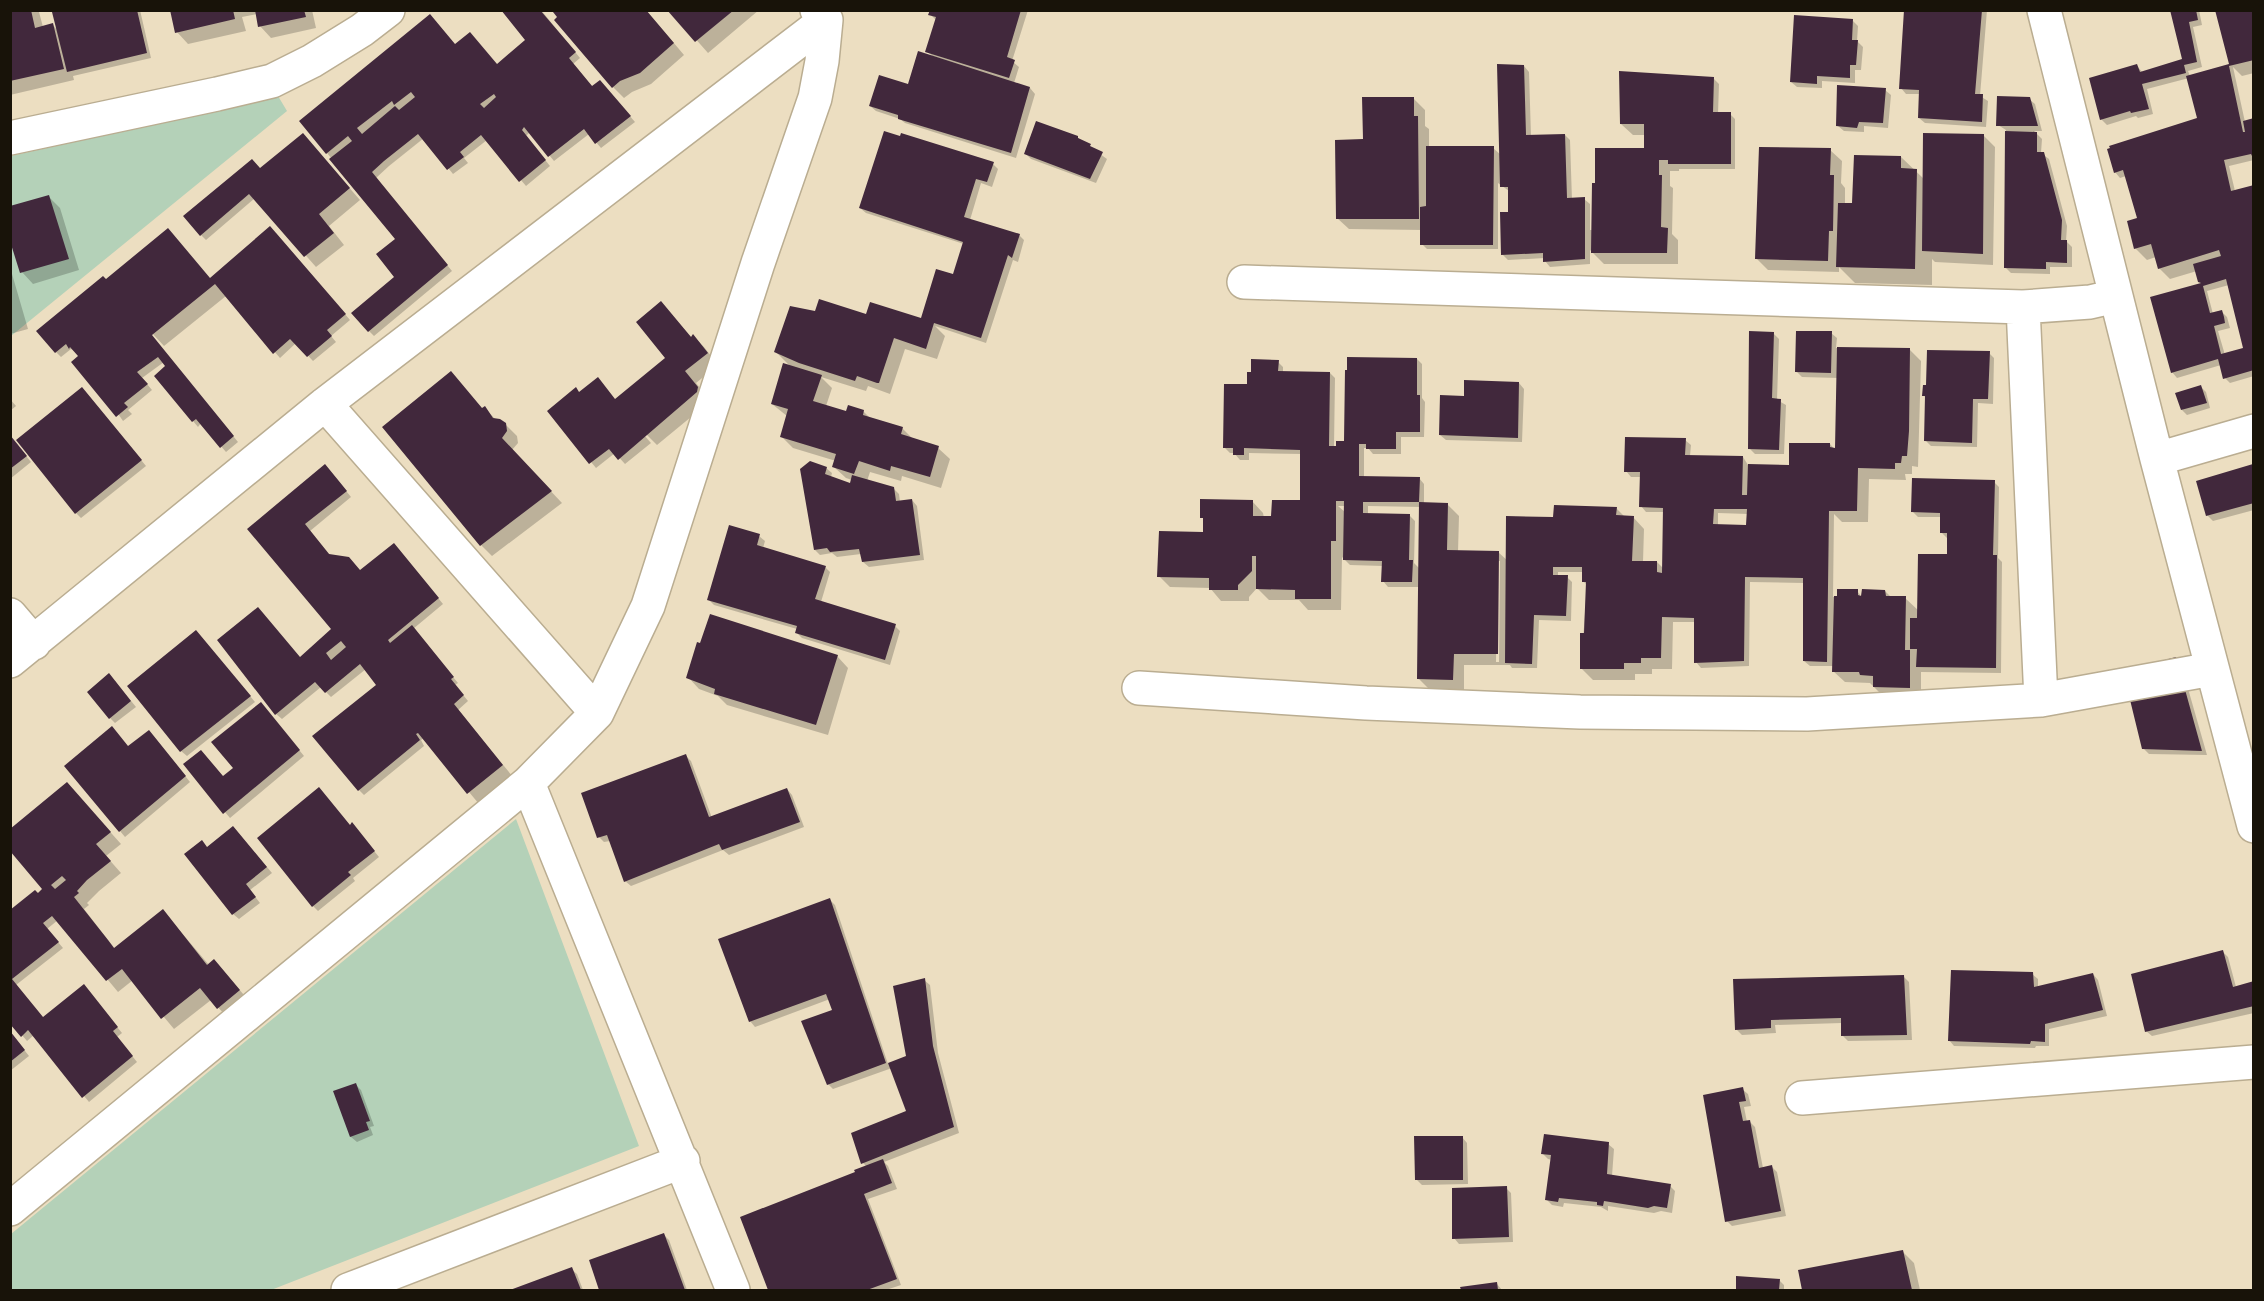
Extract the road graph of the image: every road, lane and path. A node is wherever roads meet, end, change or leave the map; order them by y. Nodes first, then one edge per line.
1 (387, 10) edge
2 (2044, 10) edge
3 (821, 15) edge
4 (10, 138) edge
5 (1244, 282) dead end
6 (2116, 296) junction
7 (2023, 307) junction
8 (325, 404) junction
9 (2253, 431) edge
10 (2157, 459) junction
11 (10, 615) edge
12 (22, 652) edge
13 (2212, 669) junction
14 (1139, 688) dead end
15 (2041, 700) junction
16 (597, 713) junction
17 (528, 783) junction
18 (2253, 826) edge
19 (2253, 1062) edge
20 (1802, 1098) dead end
21 (683, 1161) junction
22 (10, 1209) edge
23 (348, 1290) edge
24 (733, 1290) edge

1 - 4 street
2 - 6 street
3 - 8 street
3 - 16 street
5 - 7 street
6 - 7 street
6 - 10 street
7 - 15 street
8 - 12 street
8 - 16 street
9 - 10 street
10 - 13 street
11 - 12 street
13 - 15 street
13 - 18 street
14 - 15 street
16 - 17 street
17 - 21 street
17 - 22 street
19 - 20 street
21 - 23 street
21 - 24 street

